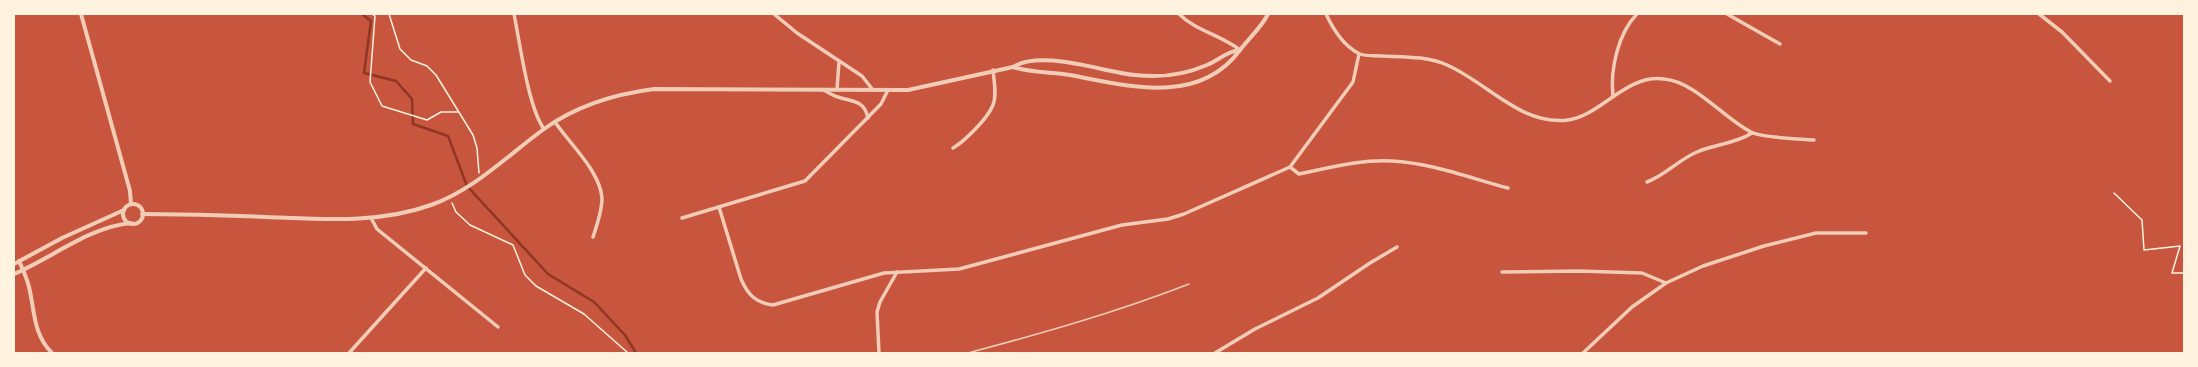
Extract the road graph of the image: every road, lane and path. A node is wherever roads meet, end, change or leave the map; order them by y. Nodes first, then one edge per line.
1 (81, 14) edge
2 (372, 14) edge
3 (389, 14) edge
4 (514, 14) edge
5 (774, 14) edge
6 (1179, 14) edge
7 (1268, 14) edge
8 (1326, 14) edge
9 (1637, 14) edge
10 (1727, 14) edge
11 (2039, 14) edge
12 (1780, 44) dead end
13 (1240, 50) junction
14 (1359, 54) junction
15 (839, 62) junction
16 (1013, 68) junction
17 (993, 70) junction
18 (2110, 81) dead end
19 (837, 88) junction
20 (822, 89) junction
21 (873, 90) junction
22 (888, 90) junction
23 (1613, 96) junction
24 (458, 112) junction
25 (868, 118) junction
26 (555, 122) junction
27 (544, 129) junction
28 (1752, 134) junction
29 (1814, 140) dead end
30 (953, 148) dead end
31 (1290, 167) junction
32 (479, 178) junction
33 (1647, 182) dead end
34 (1508, 188) dead end
35 (2114, 193) dead end
36 (449, 198) junction
37 (131, 204) junction
38 (719, 207) junction
39 (124, 210) junction
40 (142, 214) junction
41 (371, 218) junction
42 (682, 218) dead end
43 (132, 223) junction
44 (1866, 233) dead end
45 (593, 237) dead end
46 (1397, 247) dead end
47 (19, 261) junction
48 (14, 264) edge
49 (426, 268) junction
50 (23, 270) junction
51 (898, 272) junction
52 (1502, 272) dead end
53 (2184, 273) edge
54 (14, 274) edge
55 (1666, 283) junction
56 (1189, 284) dead end
57 (498, 327) dead end
58 (52, 353) edge
59 (349, 353) edge
60 (628, 353) edge
61 (879, 353) edge
62 (968, 353) edge
63 (1215, 353) edge
64 (1583, 353) edge

1 - 37 street
2 - 24 path
3 - 24 path
4 - 27 street
5 - 15 street
6 - 13 street
7 - 13 street
8 - 14 street
9 - 23 street
10 - 12 street
11 - 18 street
13 - 16 street
13 - 16 street
14 - 23 street
14 - 31 street
15 - 19 street
15 - 21 street
16 - 17 street
17 - 22 street
17 - 30 street
19 - 20 street
19 - 21 street
20 - 25 street
20 - 26 street
21 - 22 street
22 - 25 street
23 - 28 street
24 - 32 path
25 - 38 street
26 - 27 street
26 - 45 street
27 - 32 street
28 - 29 street
28 - 33 street
31 - 34 street
31 - 51 street
32 - 36 street
35 - 53 path
36 - 41 street
36 - 60 path
37 - 39 street
37 - 40 street
38 - 42 street
38 - 51 street
39 - 43 street
39 - 47 street
40 - 41 street
40 - 43 street
41 - 49 street
43 - 50 street
44 - 55 street
46 - 63 street
47 - 48 street
47 - 50 street
49 - 57 street
49 - 59 street
50 - 54 street
50 - 58 street
51 - 61 street
52 - 55 street
55 - 64 street
56 - 62 lane

